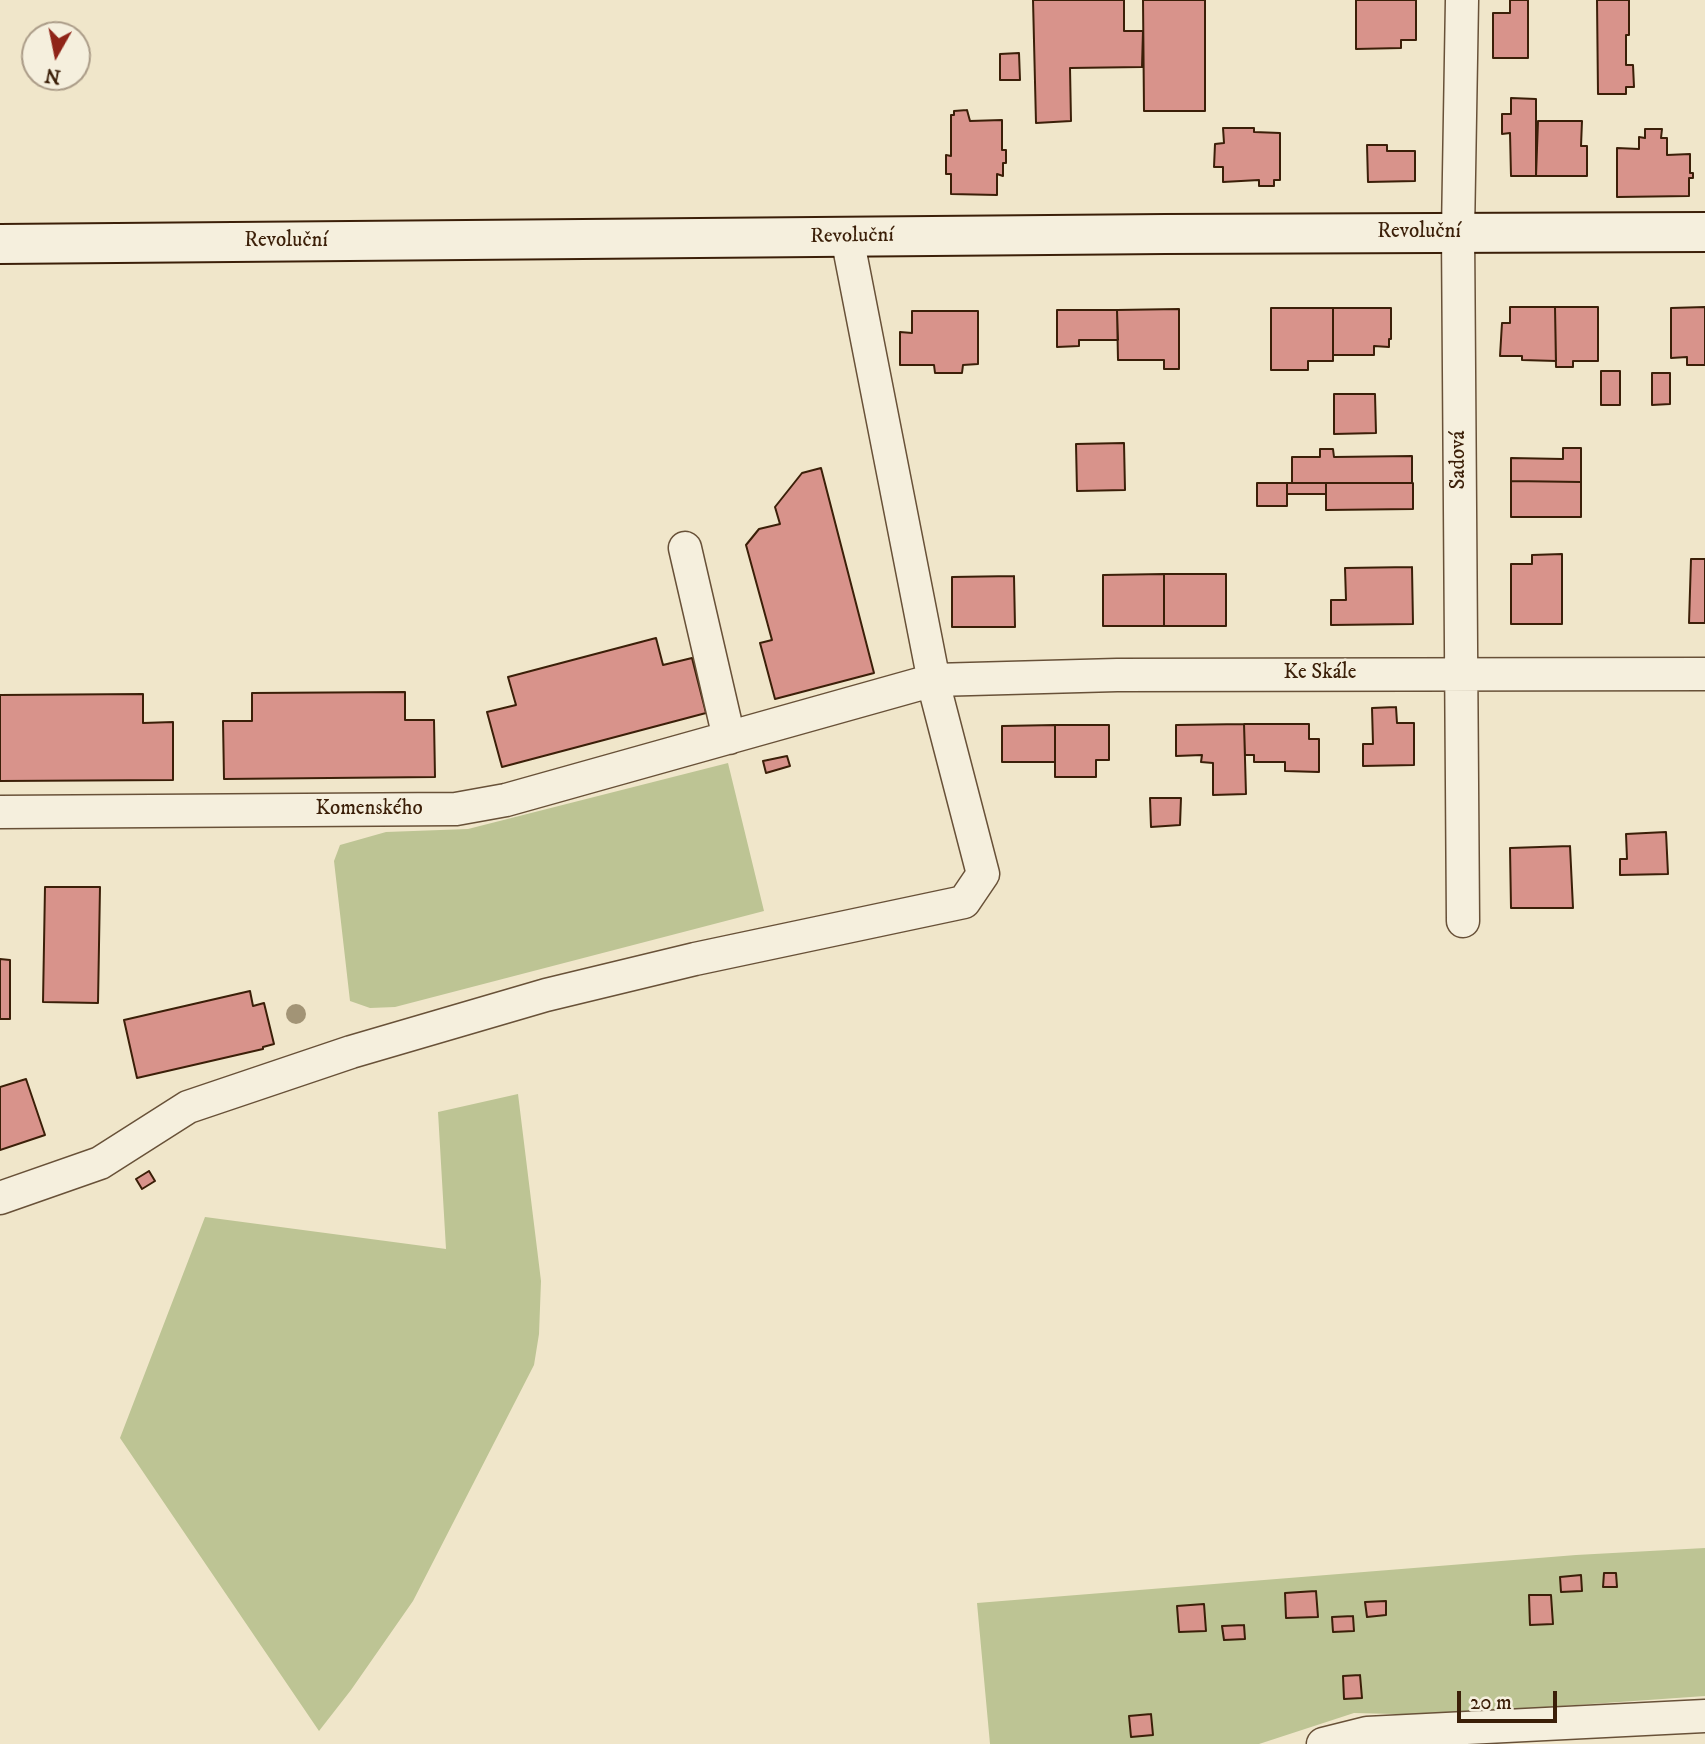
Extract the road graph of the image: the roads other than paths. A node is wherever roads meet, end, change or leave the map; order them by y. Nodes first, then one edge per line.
1 (1462, 0) edge
2 (1458, 232) junction
3 (1705, 232) edge
4 (847, 237) junction
5 (0, 244) edge
6 (685, 548) dead end
7 (1462, 674) junction
8 (1705, 674) edge
9 (934, 680) junction
10 (729, 738) junction
11 (0, 812) edge
12 (1463, 920) dead end
13 (0, 1198) edge
14 (1705, 1716) edge
15 (1323, 1744) edge

1 - 2 street, Sadová
2 - 3 street, Revoluční
2 - 4 street, Revoluční
2 - 7 street, Sadová
4 - 5 street, Revoluční
4 - 9 street
6 - 10 street
7 - 8 street, Ke Skále
7 - 9 street, Ke Skále
7 - 12 street, Sadová
9 - 10 street, Komenského
9 - 13 street
10 - 11 street, Komenského
14 - 15 street

